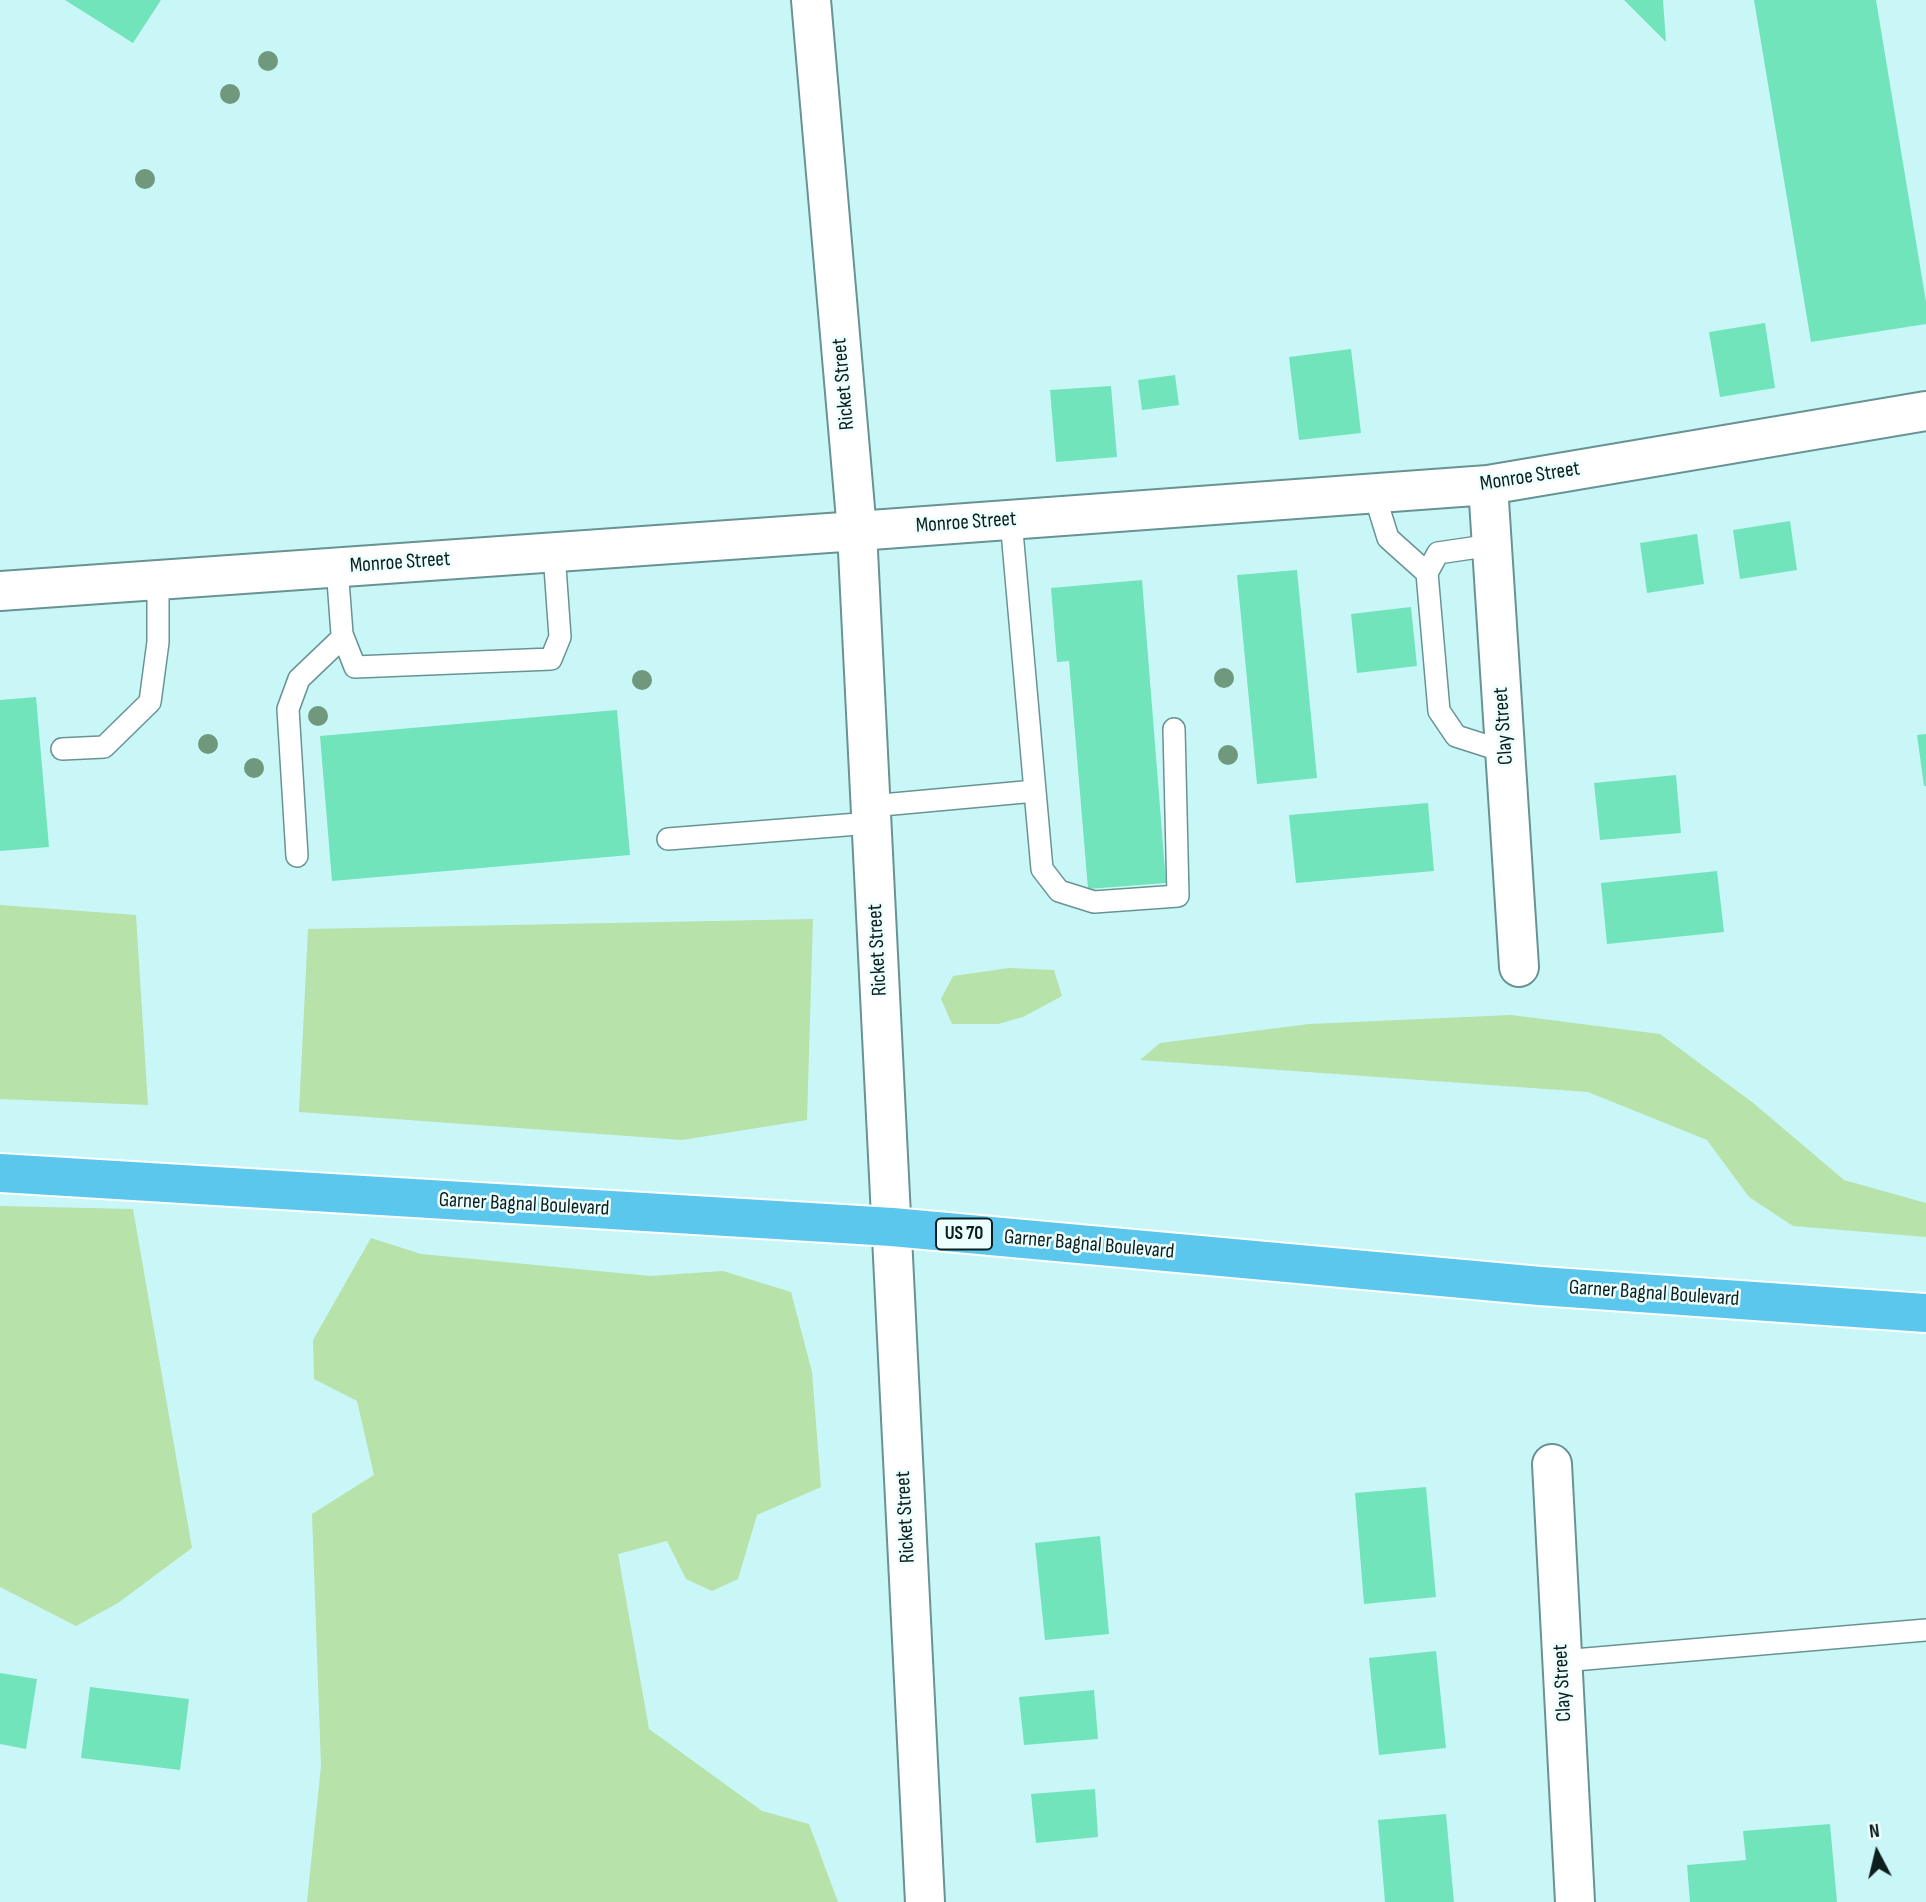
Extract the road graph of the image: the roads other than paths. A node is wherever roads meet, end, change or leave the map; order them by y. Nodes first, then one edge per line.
1 (811, 0) edge
2 (1926, 411) edge
3 (1488, 485) junction
4 (1374, 493) junction
5 (1011, 520) junction
6 (857, 531) junction
7 (1492, 545) junction
8 (554, 553) junction
9 (337, 567) junction
10 (1427, 573) junction
11 (158, 580) junction
12 (0, 591) edge
13 (343, 636) junction
14 (1174, 729) dead end
15 (62, 749) dead end
16 (1506, 752) junction
17 (1035, 791) junction
18 (871, 814) junction
19 (668, 839) dead end
20 (297, 856) dead end
21 (1519, 967) dead end
22 (0, 1173) edge
23 (892, 1227) junction
24 (1926, 1313) edge
25 (1552, 1464) dead end
26 (1926, 1630) edge
27 (1562, 1661) junction
28 (925, 1902) edge
29 (1574, 1902) edge

1 - 6 street, Ricket Street
2 - 3 street, Monroe Street
3 - 4 street, Monroe Street
3 - 7 street, Clay Street
4 - 5 street, Monroe Street
4 - 10 lane
5 - 6 street, Monroe Street
5 - 17 lane
6 - 8 street, Monroe Street
6 - 18 street, Ricket Street
7 - 10 lane
7 - 16 street, Clay Street
8 - 9 street, Monroe Street
8 - 13 lane
9 - 11 street, Monroe Street
9 - 13 lane
10 - 16 lane
11 - 12 street, Monroe Street
11 - 15 lane
13 - 20 lane
14 - 17 lane
16 - 21 street, Clay Street
17 - 18 lane
18 - 19 lane
18 - 23 street, Ricket Street
22 - 23 highway, Garner Bagnal Boulevard / US 70
23 - 24 highway, Garner Bagnal Boulevard / US 70
23 - 28 street, Ricket Street
25 - 27 street, Clay Street
26 - 27 lane
27 - 29 street, Clay Street

